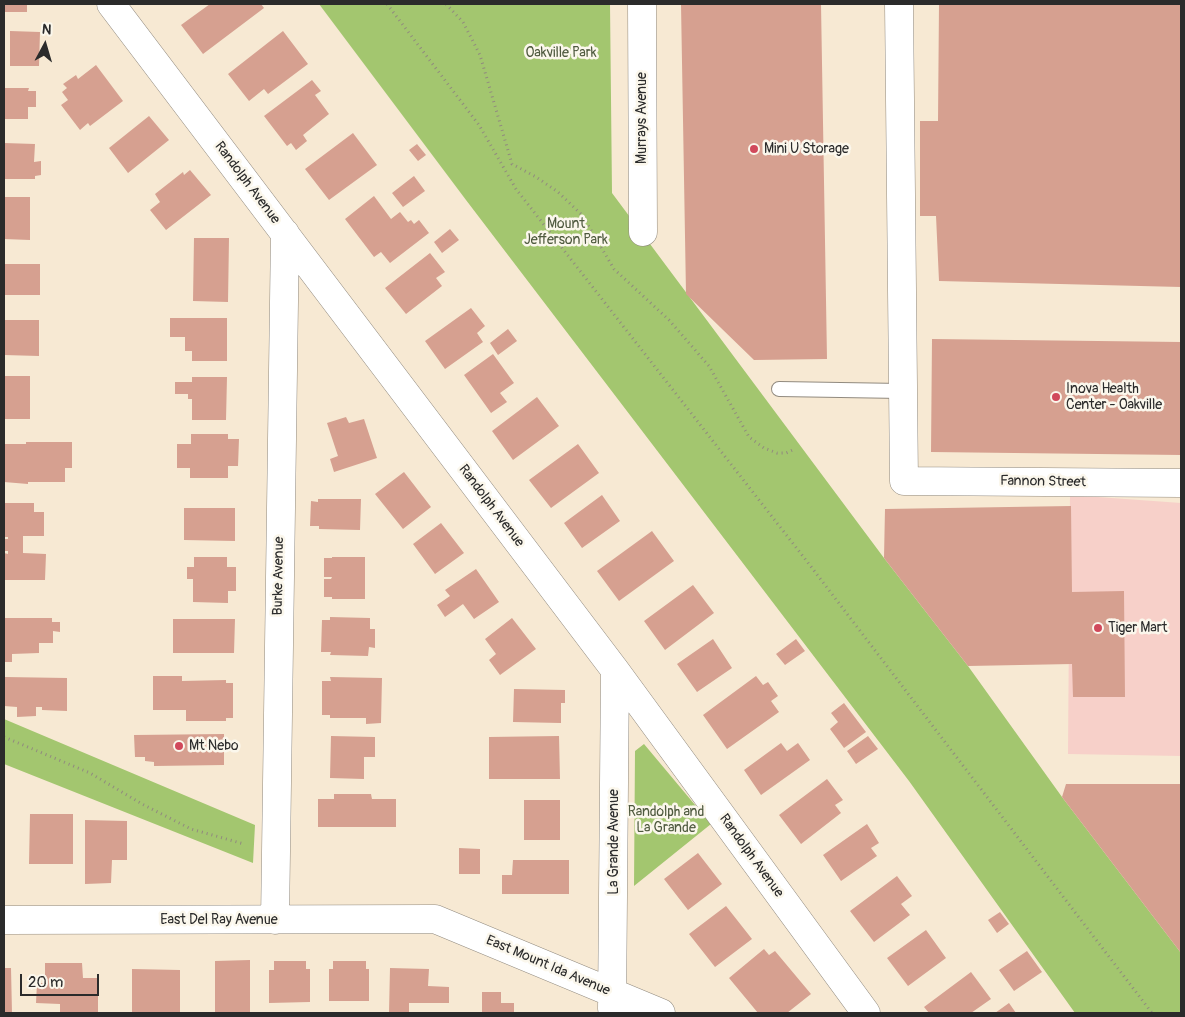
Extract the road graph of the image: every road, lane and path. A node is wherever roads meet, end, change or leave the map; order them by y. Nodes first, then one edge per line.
1 (111, 4) edge
2 (387, 4) edge
3 (446, 4) edge
4 (642, 4) edge
5 (899, 4) edge
6 (512, 164) junction
7 (504, 169) junction
8 (643, 232) dead end
9 (285, 233) junction
10 (779, 389) dead end
11 (902, 391) junction
12 (795, 449) dead end
13 (1181, 483) edge
14 (615, 670) junction
15 (4, 737) edge
16 (244, 844) dead end
17 (4, 920) edge
18 (275, 920) junction
19 (435, 920) joint
20 (612, 1003) edge
21 (661, 1013) edge
22 (866, 1013) edge
23 (1152, 1013) edge

1 - 9 street, Randolph Avenue
2 - 7 path
3 - 6 path
4 - 8 street, Murrays Avenue
5 - 11 street
6 - 7 path
6 - 12 path
7 - 23 path
9 - 14 street, Randolph Avenue
9 - 18 street, Burke Avenue
10 - 11 lane
11 - 13 street, Fannon Street
14 - 20 street, La Grande Avenue
14 - 22 street, Randolph Avenue
15 - 16 path
17 - 18 street, East Del Ray Avenue
18 - 19 street, East Del Ray Avenue
19 - 20 street, East Mount Ida Avenue
20 - 21 street, East Mount Ida Avenue

